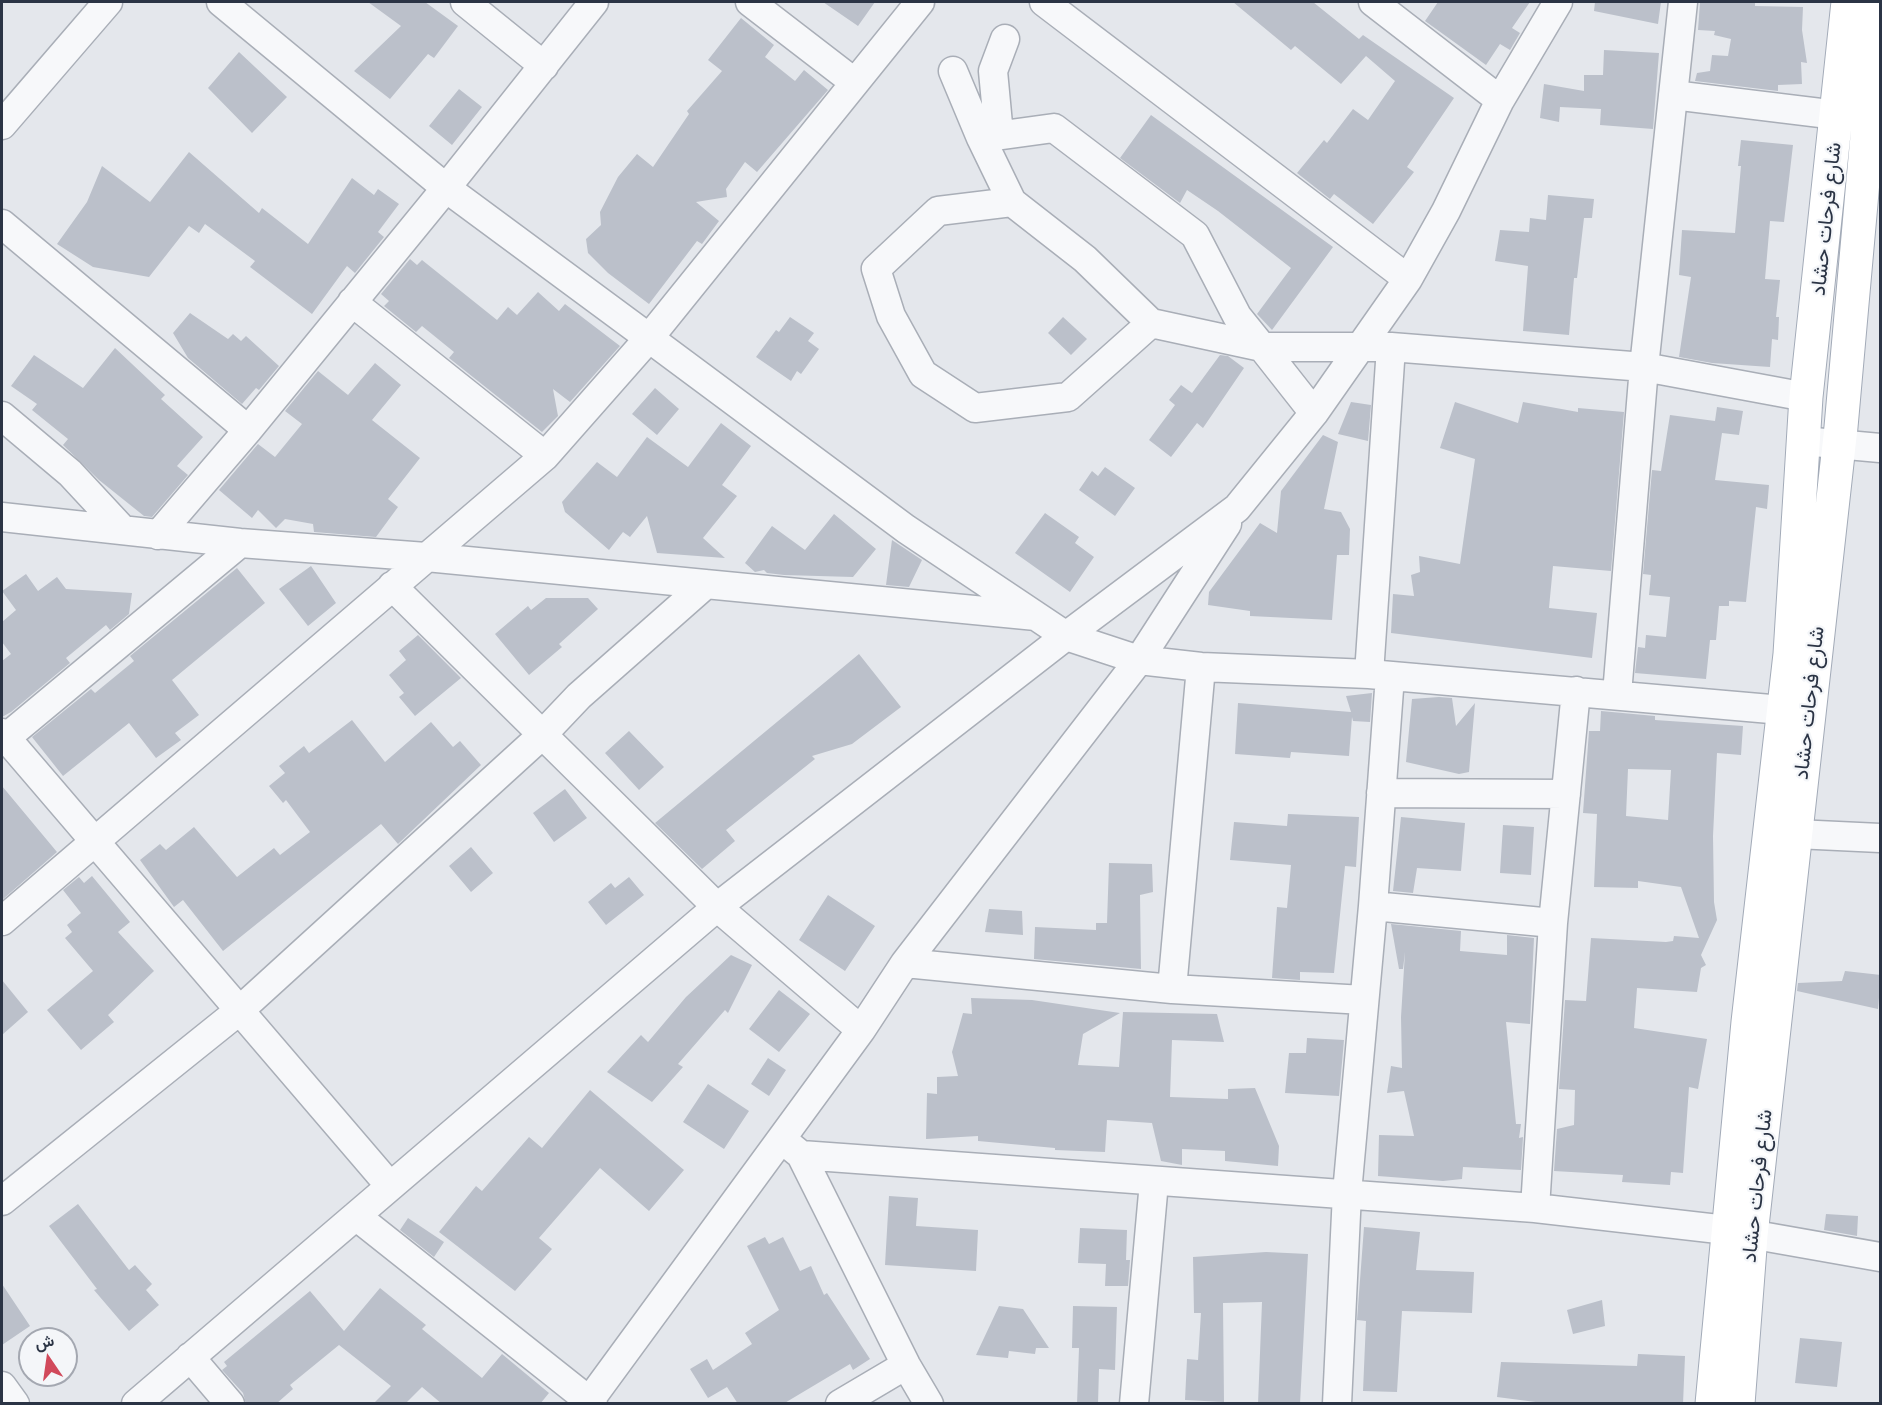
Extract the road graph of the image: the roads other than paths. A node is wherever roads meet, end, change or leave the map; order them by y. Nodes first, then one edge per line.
1 (108, 2) edge
2 (222, 2) edge
3 (465, 2) edge
4 (594, 2) edge
5 (750, 2) edge
6 (920, 2) edge
7 (1044, 2) edge
8 (1373, 2) edge
9 (1558, 2) edge
10 (1683, 2) edge
11 (1848, 2) edge
12 (1879, 2) edge
13 (1005, 39) dead end
14 (1878, 45) edge
15 (544, 66) junction
16 (953, 71) dead end
17 (854, 82) junction
18 (1672, 94) junction
19 (1500, 100) junction
20 (1837, 115) junction
21 (2, 125) edge
22 (990, 136) junction
23 (446, 189) junction
24 (1012, 202) junction
25 (2, 224) edge
26 (1408, 279) junction
27 (352, 302) junction
28 (1151, 323) junction
29 (649, 338) junction
30 (1263, 347) junction
31 (1391, 347) junction
32 (1360, 348) junction
33 (1644, 367) junction
34 (1806, 397) junction
35 (1314, 413) junction
36 (2, 416) edge
37 (248, 430) junction
38 (1803, 441) junction
39 (1837, 444) junction
40 (1881, 448) edge
41 (545, 456) junction
42 (1238, 508) junction
43 (4, 521) edge
44 (123, 530) junction
45 (158, 535) junction
46 (240, 543) junction
47 (426, 557) junction
48 (706, 584) junction
49 (392, 586) junction
50 (1039, 616) junction
51 (1066, 636) junction
52 (1139, 660) junction
53 (1201, 667) junction
54 (1379, 675) junction
55 (1576, 692) junction
56 (1617, 694) junction
57 (1795, 711) junction
58 (541, 736) junction
59 (3, 737) edge
60 (1381, 793) junction
61 (1566, 794) junction
62 (1796, 834) junction
63 (1881, 838) edge
64 (96, 840) junction
65 (1373, 906) junction
66 (717, 907) junction
67 (2, 921) edge
68 (1553, 923) junction
69 (1772, 937) junction
70 (905, 963) junction
71 (1172, 989) junction
72 (1364, 1000) junction
73 (240, 1011) junction
74 (861, 1030) junction
75 (792, 1147) junction
76 (1155, 1182) junction
77 (390, 1186) junction
78 (1347, 1193) junction
79 (2, 1201) edge
80 (1535, 1208) junction
81 (356, 1216) junction
82 (1739, 1233) junction
83 (1881, 1257) edge
84 (190, 1357) junction
85 (906, 1365) junction
86 (2, 1386) edge
87 (590, 1402) edge
88 (15, 1404) edge
89 (136, 1404) edge
90 (230, 1404) edge
91 (840, 1404) edge
92 (929, 1404) edge
93 (1134, 1404) edge
94 (1337, 1404) edge
95 (1712, 1404) edge
96 (1738, 1404) edge

1 - 21 street
2 - 23 street
3 - 15 street
4 - 15 street
5 - 17 street
6 - 17 street
7 - 26 street
8 - 19 street
9 - 19 street
10 - 18 street
11 - 20 main road, شارع فرحات حشاد
12 - 14 main road, شارع فرحات حشاد
13 - 22 street
14 - 39 main road, شارع فرحات حشاد
15 - 23 street
16 - 22 street
17 - 29 street
18 - 20 street
18 - 33 street
19 - 26 street
20 - 34 main road, شارع فرحات حشاد
22 - 24 street
22 - 30 street
23 - 27 street
23 - 29 street
24 - 28 street
24 - 28 street
25 - 37 street
26 - 32 street
27 - 37 street
27 - 41 street
28 - 30 street
29 - 41 street
29 - 50 street
30 - 32 street
30 - 35 street
31 - 32 street
31 - 33 street
31 - 54 street
32 - 35 street
33 - 34 street
33 - 56 street
34 - 38 main road, شارع فرحات حشاد
35 - 42 street
36 - 44 street
37 - 45 street
38 - 39 street
38 - 57 main road, شارع فرحات حشاد
39 - 40 street
39 - 57 main road, شارع فرحات حشاد
41 - 47 street
42 - 51 street
42 - 52 street
43 - 44 street
44 - 45 street
45 - 46 street
46 - 47 street
46 - 59 street
47 - 48 street
47 - 49 street
48 - 50 street
48 - 58 street
49 - 58 street
49 - 64 street
50 - 51 street
51 - 52 street
51 - 66 street
52 - 53 street
52 - 70 street
53 - 54 street
53 - 71 street
54 - 55 street
54 - 60 street
55 - 56 street
55 - 61 street
56 - 57 street
57 - 62 main road, شارع فرحات حشاد
57 - 69 main road, شارع فرحات حشاد
58 - 66 street
58 - 73 street
59 - 64 street
60 - 61 street
60 - 65 street
61 - 68 street
62 - 63 street
62 - 69 main road, شارع فرحات حشاد
64 - 67 street
64 - 73 street
65 - 68 street
65 - 72 street
66 - 74 street
66 - 77 street
68 - 80 street
69 - 82 main road, شارع فرحات حشاد
70 - 71 street
70 - 74 street
71 - 72 street
72 - 78 street
73 - 77 street
73 - 79 street
74 - 75 street
75 - 76 street
75 - 85 street
75 - 87 street
76 - 78 street
76 - 93 street
77 - 81 street
78 - 80 street
78 - 94 street
80 - 82 street
81 - 84 street
81 - 87 street
82 - 83 street
82 - 95 main road, شارع فرحات حشاد
82 - 96 main road, شارع فرحات حشاد
84 - 89 street
84 - 90 street
85 - 91 street
85 - 92 street
86 - 88 street

